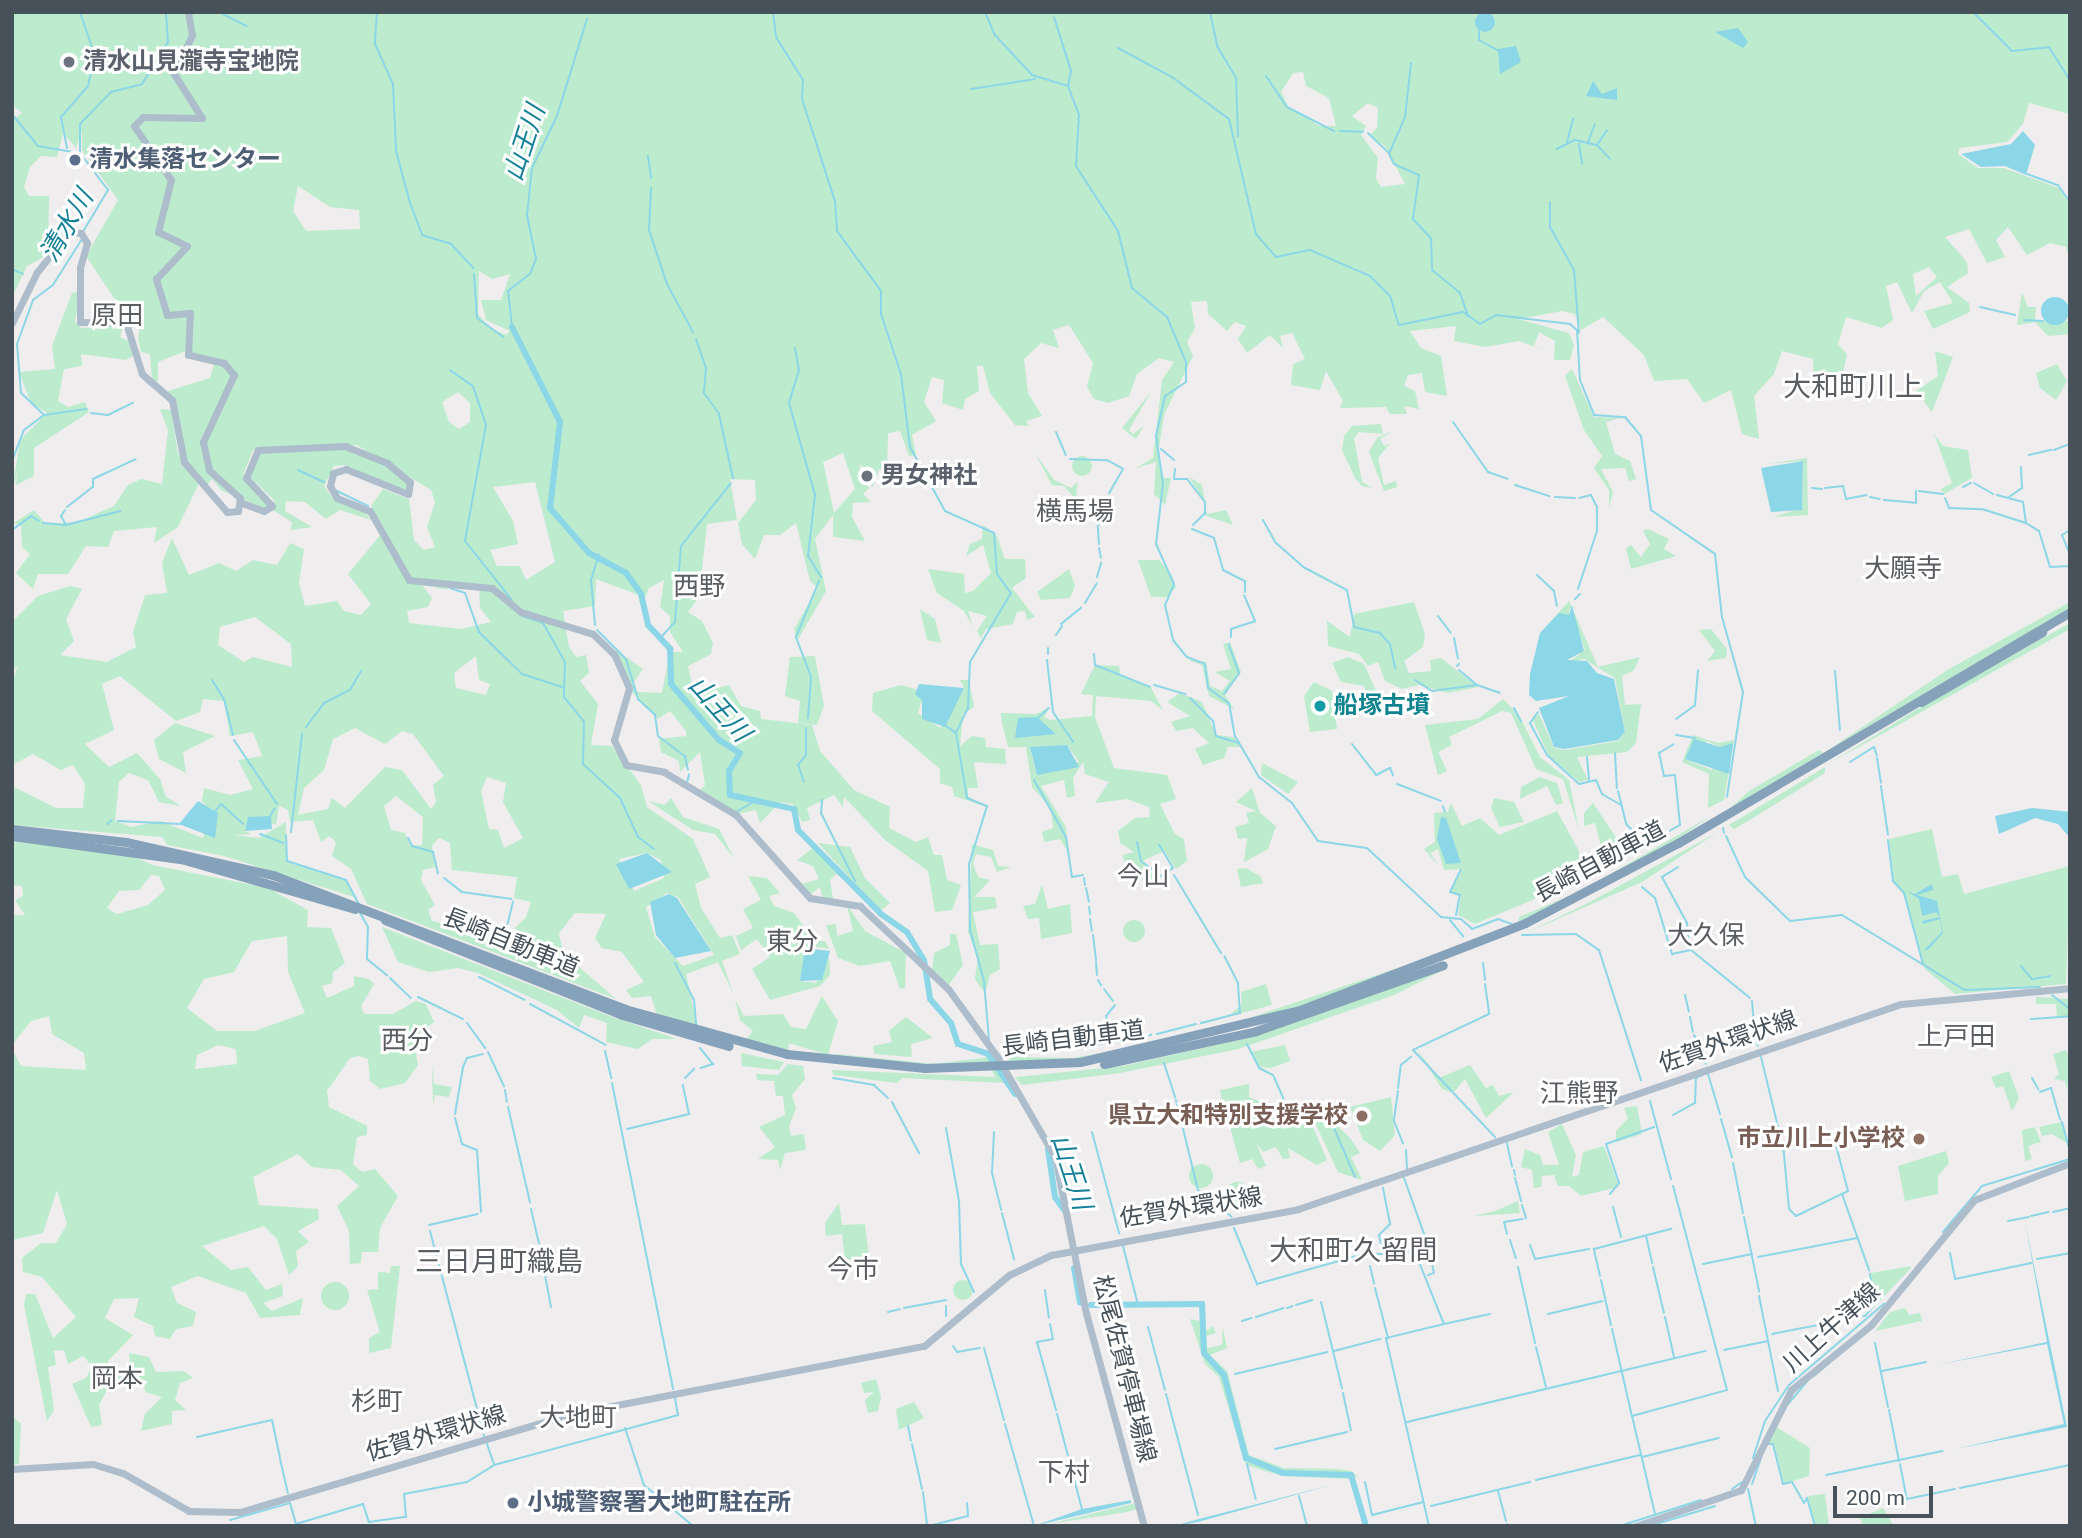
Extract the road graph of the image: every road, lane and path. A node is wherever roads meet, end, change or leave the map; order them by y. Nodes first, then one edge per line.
1 (188, 12) edge
2 (12, 323) edge
3 (242, 503) junction
4 (2070, 611) edge
5 (2070, 618) edge
6 (12, 829) edge
7 (12, 836) edge
8 (348, 903) junction
9 (2070, 988) edge
10 (1010, 1070) junction
11 (2070, 1163) edge
12 (1077, 1247) junction
13 (12, 1469) edge
14 (1144, 1526) edge
15 (1636, 1526) edge

1 - 3 main road
2 - 3 main road
3 - 12 main road, 松尾佐賀停車場線
4 - 10 highway, 長崎自動車道
5 - 10 highway, 長崎自動車道
6 - 8 highway, 長崎自動車道
7 - 8 highway, 長崎自動車道
8 - 10 highway, 長崎自動車道
9 - 12 main road, 佐賀外環状線
11 - 15 main road, 川上牛津線
12 - 13 main road, 佐賀外環状線
12 - 14 main road, 松尾佐賀停車場線

